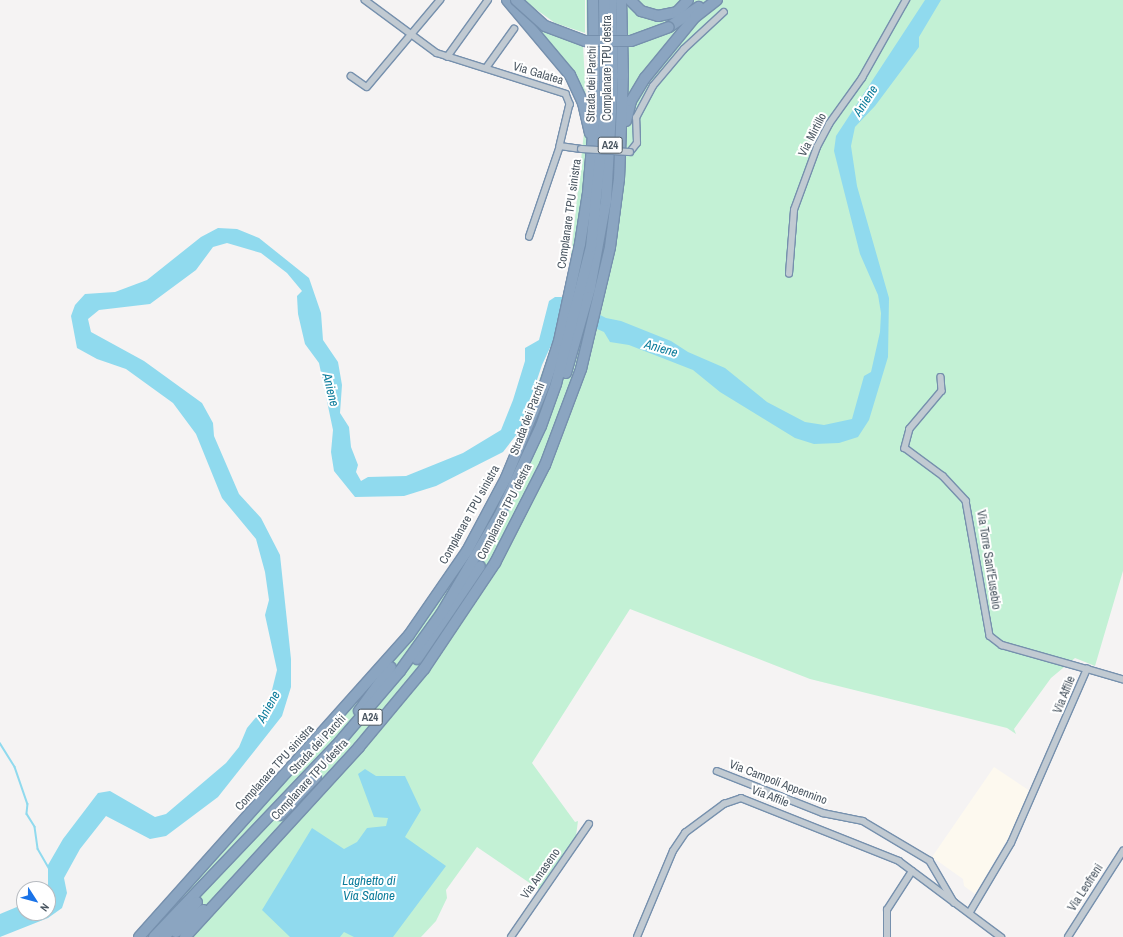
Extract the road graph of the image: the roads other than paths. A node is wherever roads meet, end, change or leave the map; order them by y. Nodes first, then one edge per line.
1 (365, 0) edge
2 (440, 0) edge
3 (488, 0) edge
4 (507, 0) edge
5 (516, 0) edge
6 (593, 0) edge
7 (604, 0) edge
8 (611, 0) edge
9 (621, 0) edge
10 (630, 0) edge
11 (688, 0) edge
12 (709, 0) edge
13 (717, 0) edge
14 (725, 0) edge
15 (906, 0) edge
16 (724, 12) dead end
17 (514, 29) dead end
18 (410, 36) junction
19 (679, 38) junction
20 (447, 57) junction
21 (486, 68) junction
22 (352, 76) dead end
23 (592, 145) junction
24 (560, 146) junction
25 (619, 179) junction
26 (529, 237) dead end
27 (789, 274) dead end
28 (586, 287) junction
29 (941, 377) dead end
30 (529, 463) junction
31 (434, 601) junction
32 (1087, 669) junction
33 (1123, 679) edge
34 (717, 771) dead end
35 (589, 824) dead end
36 (246, 840) junction
37 (1123, 851) edge
38 (912, 871) junction
39 (239, 877) junction
40 (954, 902) junction
41 (970, 912) junction
42 (139, 937) edge
43 (154, 937) edge
44 (164, 937) edge
45 (170, 937) edge
46 (186, 937) edge
47 (511, 937) edge
48 (637, 937) edge
49 (887, 937) edge
50 (1001, 937) edge
51 (1068, 937) edge

1 - 18 street, Via Galatea
2 - 18 street
3 - 20 street
4 - 23 highway
5 - 12 highway, bridge
6 - 23 highway, Complanare TPU sinistra
7 - 28 highway, Strada dei Parchi / A24
8 - 28 highway, Strada dei Parchi / A24
9 - 25 highway, Complanare TPU destra
10 - 11 highway
13 - 19 highway
14 - 19 highway
15 - 27 street, Via Mirtillo
16 - 24 street, bridge
17 - 21 street
18 - 20 street, Via Galatea
18 - 22 street
19 - 25 highway
20 - 21 street, Via Galatea
21 - 24 street, Via Galatea
23 - 31 highway, Complanare TPU sinistra
24 - 26 street
25 - 39 highway, Complanare TPU destra
28 - 30 highway, Strada dei Parchi / A24
29 - 32 street, Via Torre Sant'Eusebio
30 - 36 highway, Strada dei Parchi / A24
30 - 44 highway, Strada dei Parchi / A24
31 - 36 highway
31 - 42 highway, Complanare TPU sinistra
32 - 33 street, Via Affile
32 - 41 street, Via Affile
34 - 40 street, Via Campoli Appennino
35 - 47 street, Via Amaseno
36 - 43 highway, Strada dei Parchi / A24
37 - 51 street, Via Leofreni
38 - 40 street, Via Affile
38 - 48 street, Via Affile
38 - 49 street
39 - 45 highway
39 - 46 highway, Complanare TPU destra
40 - 41 street, Via Campoli Appennino
41 - 50 street, Via Campoli Appennino

